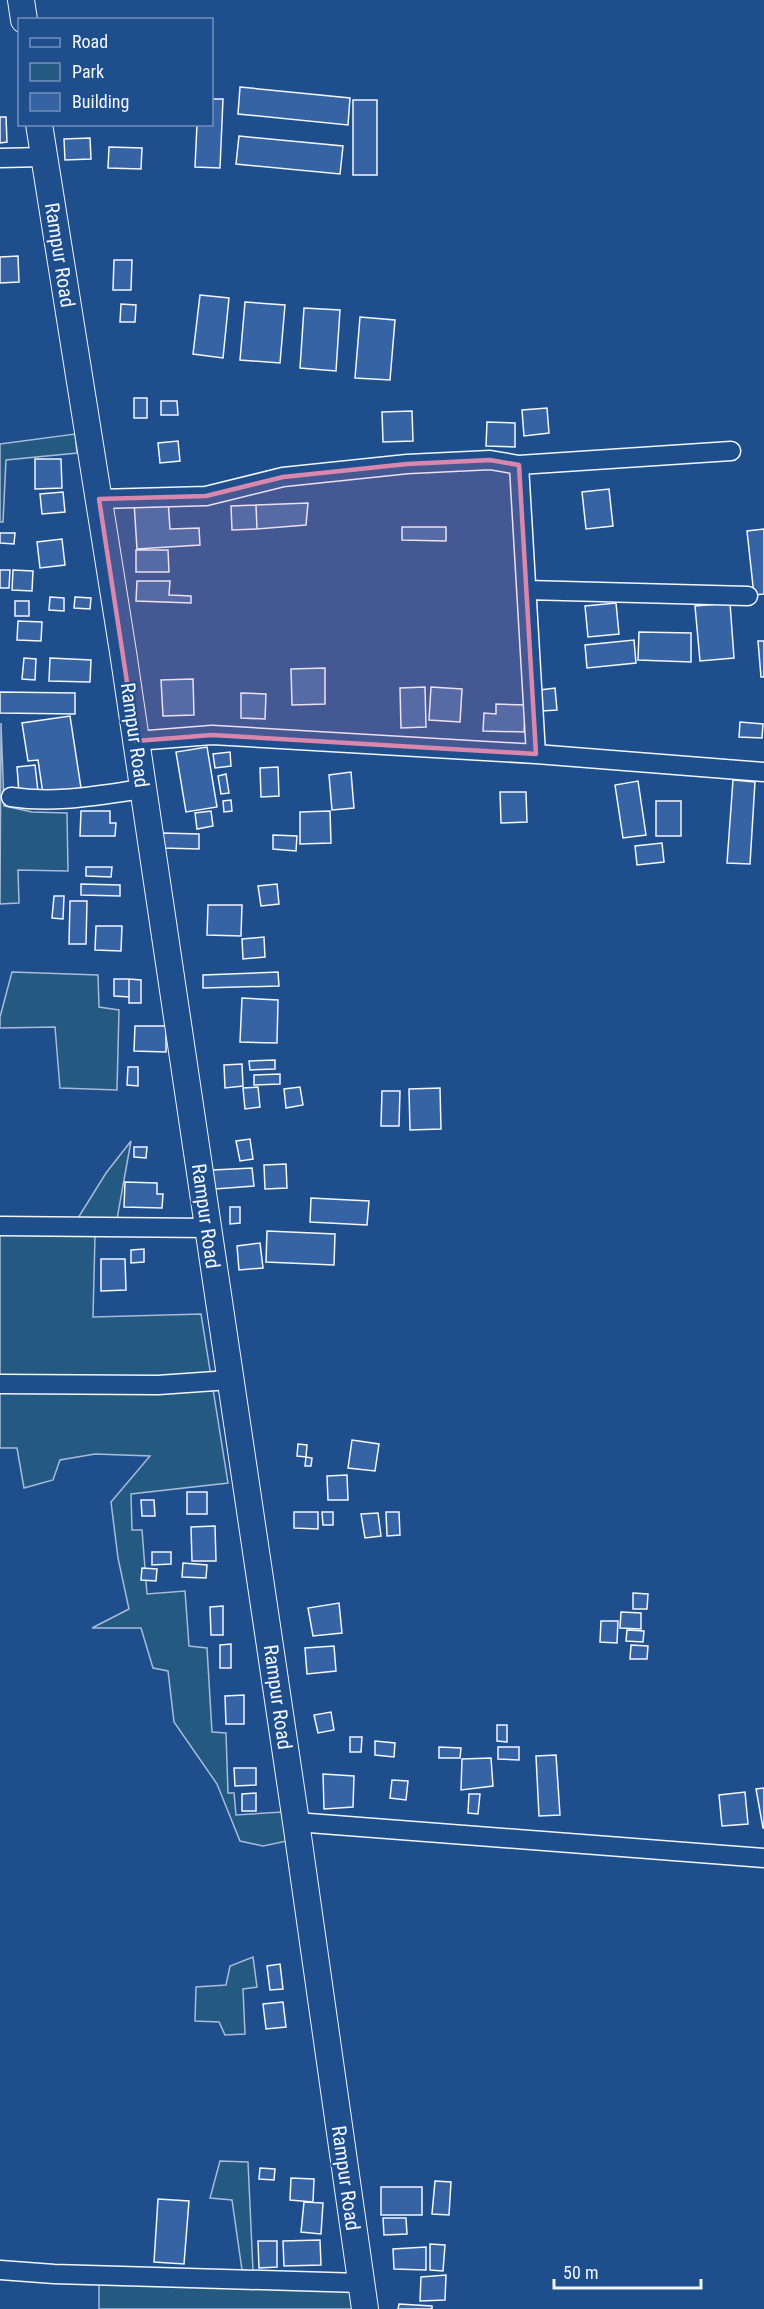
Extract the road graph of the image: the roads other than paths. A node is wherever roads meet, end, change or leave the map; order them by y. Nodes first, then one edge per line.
1 (21, 0) edge
2 (24, 18) edge
3 (39, 126) edge
4 (43, 157) junction
5 (0, 158) edge
6 (731, 451) dead end
7 (519, 465) junction
8 (99, 499) junction
9 (527, 590) junction
10 (748, 596) dead end
11 (136, 741) junction
12 (536, 754) junction
13 (764, 772) edge
14 (143, 789) junction
15 (11, 797) dead end
16 (0, 1226) edge
17 (208, 1228) junction
18 (230, 1380) junction
19 (0, 1384) edge
20 (296, 1822) junction
21 (764, 1858) edge
22 (0, 2270) edge
23 (361, 2283) junction
24 (365, 2309) edge

1 - 2 main road
3 - 4 main road, Rampur Road
4 - 5 street
4 - 8 main road, Rampur Road
6 - 7 street
7 - 8 street
7 - 9 street
8 - 11 main road, Rampur Road
9 - 10 street
9 - 12 street
11 - 12 street
11 - 14 main road, Rampur Road
12 - 13 street
14 - 15 street
14 - 17 main road, Rampur Road
16 - 17 street
17 - 18 main road, Rampur Road
18 - 19 street
18 - 20 main road, Rampur Road
20 - 21 street
20 - 23 main road, Rampur Road
22 - 23 street
23 - 24 main road, Rampur Road

